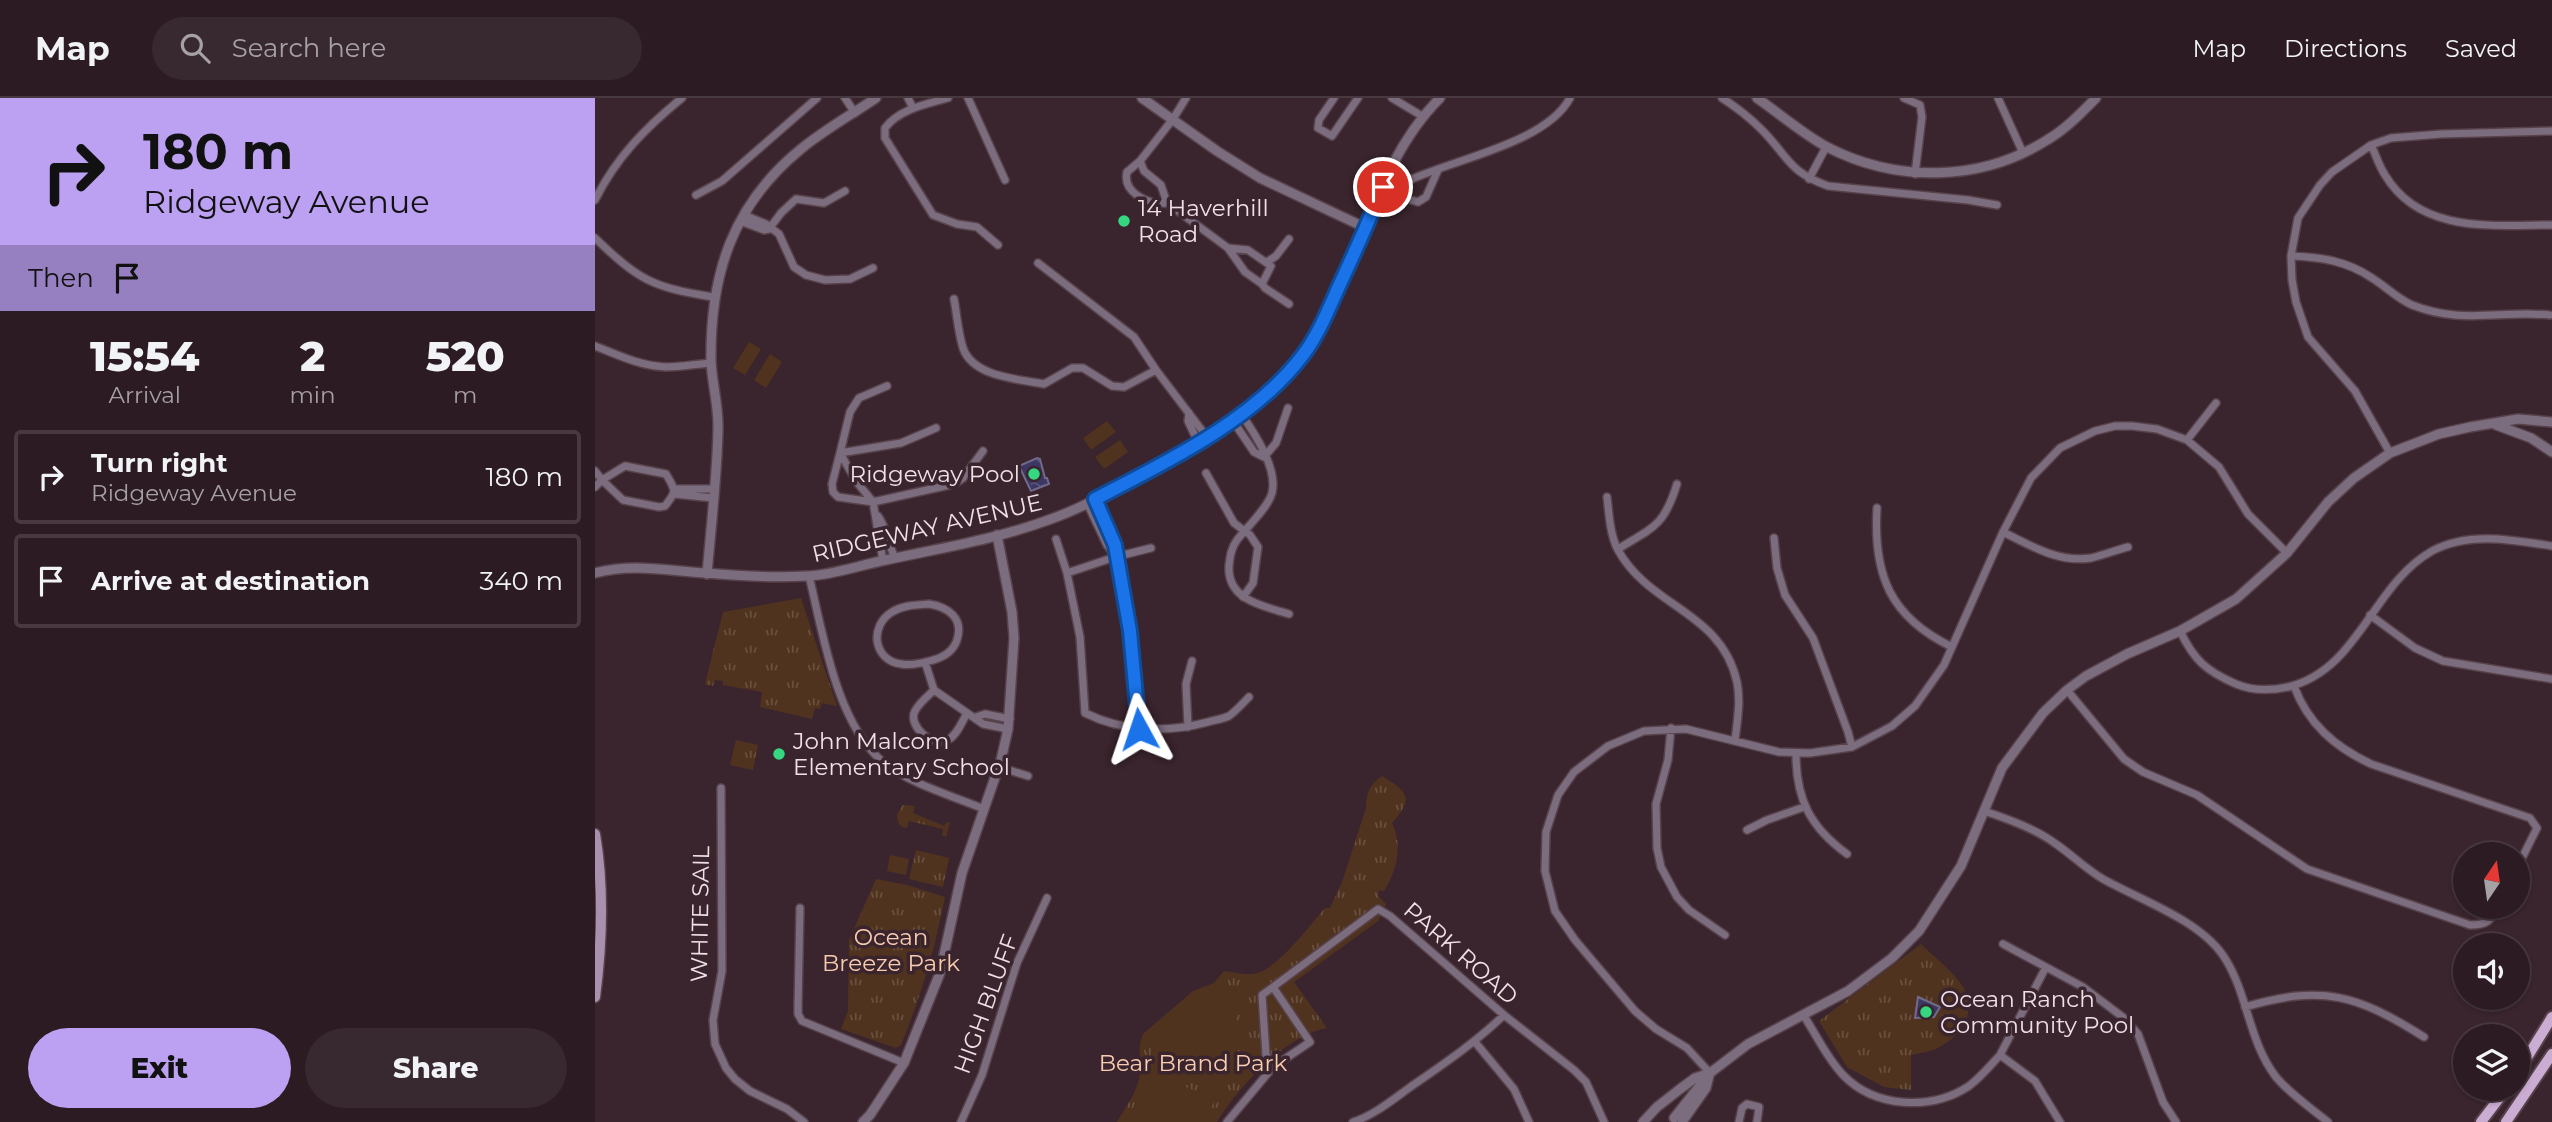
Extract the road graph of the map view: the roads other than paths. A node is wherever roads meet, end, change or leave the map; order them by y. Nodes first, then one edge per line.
1 (682, 98) edge
2 (817, 98) edge
3 (845, 98) edge
4 (876, 98) edge
5 (908, 98) edge
6 (948, 98) edge
7 (968, 98) edge
8 (1142, 98) edge
9 (1186, 98) edge
10 (1334, 98) edge
11 (1358, 98) edge
12 (1391, 98) edge
13 (1440, 98) edge
14 (1570, 98) edge
15 (1722, 98) edge
16 (1757, 98) edge
17 (1904, 98) edge
18 (1998, 98) edge
19 (2096, 98) edge
20 (918, 104) edge
21 (855, 113) junction
22 (1422, 116) junction
23 (1173, 119) junction
24 (2552, 131) edge
25 (2371, 145) junction
26 (1826, 147) junction
27 (2023, 153) junction
28 (1140, 161) junction
29 (1438, 170) junction
30 (1915, 174) junction
31 (1809, 179) junction
32 (1005, 180) dead end
33 (845, 191) dead end
34 (696, 195) dead end
35 (595, 200) edge
36 (1167, 203) junction
37 (1997, 205) dead end
38 (742, 218) junction
39 (2552, 225) edge
40 (1366, 228) junction
41 (769, 229) junction
42 (595, 238) edge
43 (1289, 239) dead end
44 (998, 245) dead end
45 (1228, 248) junction
46 (2291, 256) junction
47 (1267, 262) junction
48 (1038, 263) dead end
49 (873, 268) dead end
50 (1262, 284) junction
51 (713, 297) junction
52 (954, 299) dead end
53 (1289, 304) dead end
54 (2550, 315) edge
55 (595, 345) edge
56 (711, 363) junction
57 (1156, 370) junction
58 (887, 386) dead end
59 (2216, 403) dead end
60 (1288, 408) dead end
61 (1242, 415) junction
62 (1233, 421) junction
63 (2552, 422) edge
64 (2495, 425) junction
65 (936, 428) dead end
66 (1202, 439) junction
67 (2187, 440) junction
68 (983, 451) dead end
69 (2552, 452) edge
70 (840, 453) junction
71 (2390, 453) junction
72 (1264, 457) junction
73 (595, 471) edge
74 (1206, 473) dead end
75 (602, 480) junction
76 (1677, 484) dead end
77 (595, 487) edge
78 (674, 491) junction
79 (713, 494) junction
80 (1607, 497) dead end
81 (1091, 501) junction
82 (873, 502) junction
83 (1877, 508) dead end
84 (877, 515) junction
85 (1245, 531) junction
86 (2003, 532) junction
87 (997, 536) junction
88 (1774, 538) dead end
89 (1056, 539) dead end
90 (2128, 547) dead end
91 (2552, 547) edge
92 (1151, 548) dead end
93 (1618, 549) junction
94 (2287, 553) junction
95 (1115, 557) junction
96 (895, 558) junction
97 (883, 561) junction
98 (595, 573) edge
99 (707, 573) junction
100 (1067, 573) junction
101 (809, 576) junction
102 (1243, 597) junction
103 (1289, 614) dead end
104 (2370, 615) junction
105 (2180, 631) junction
106 (1952, 647) junction
107 (1192, 661) dead end
108 (925, 663) junction
109 (2552, 679) edge
110 (2294, 686) junction
111 (934, 690) junction
112 (2067, 690) junction
113 (1249, 697) dead end
114 (967, 713) junction
115 (1009, 724) junction
116 (1188, 727) junction
117 (1671, 728) junction
118 (1139, 729) junction
119 (1735, 741) junction
120 (1852, 747) junction
121 (1796, 754) junction
122 (998, 769) junction
123 (1026, 778) dead end
124 (720, 788) dead end
125 (1804, 807) junction
126 (984, 809) junction
127 (1984, 811) junction
128 (1747, 830) dead end
129 (595, 834) edge
130 (2530, 842) edge
131 (1847, 854) dead end
132 (1048, 898) dead end
133 (800, 908) dead end
134 (2492, 919) edge
135 (1725, 935) dead end
136 (2003, 944) dead end
137 (2046, 967) junction
138 (1273, 987) junction
139 (595, 997) edge
140 (2245, 1007) junction
141 (1504, 1015) junction
142 (1804, 1016) junction
143 (2552, 1017) edge
144 (2424, 1037) dead end
145 (1475, 1042) junction
146 (2530, 1053) edge
147 (2552, 1054) edge
148 (2000, 1055) junction
149 (904, 1063) junction
150 (1273, 1067) junction
151 (1710, 1073) junction
152 (1666, 1100) junction
153 (2497, 1101) edge
154 (1680, 1117) edge
155 (870, 1119) edge
156 (804, 1122) edge
157 (961, 1122) edge
158 (1227, 1122) edge
159 (1353, 1122) edge
160 (1529, 1122) edge
161 (1604, 1122) edge
162 (1643, 1122) edge
163 (1739, 1122) edge
164 (1757, 1122) edge
165 (2060, 1122) edge
166 (2176, 1122) edge
167 (2328, 1122) edge
168 (2481, 1122) edge
169 (2506, 1122) edge

1 - 35 street
2 - 34 street
3 - 21 street
4 - 21 street
5 - 20 street
6 - 20 street
7 - 32 street
8 - 23 street
9 - 23 street
10 - 11 street
12 - 22 street
13 - 22 street, RIDGEWAY AVENUE
14 - 29 street
15 - 31 street
16 - 26 street
17 - 30 street
18 - 27 street
19 - 27 street
20 - 44 street
21 - 38 street
22 - 40 street, RIDGEWAY AVENUE
23 - 28 street
23 - 40 street
24 - 25 street
25 - 39 street
25 - 46 street
26 - 30 street
26 - 31 street
27 - 30 street
28 - 36 street
28 - 36 street
29 - 29 street
31 - 37 street
33 - 41 street
36 - 45 street
38 - 41 street
38 - 51 street
40 - 61 street, RIDGEWAY AVENUE
41 - 49 street
42 - 51 street
43 - 47 street
45 - 47 street
45 - 50 street
46 - 54 street
46 - 71 street
47 - 50 street
48 - 57 street
50 - 53 street
51 - 56 street
52 - 57 street
55 - 56 street
56 - 79 street
57 - 66 street
58 - 70 street
59 - 67 street
60 - 72 street
61 - 62 street, RIDGEWAY AVENUE
61 - 72 street
62 - 66 street, RIDGEWAY AVENUE
62 - 72 street
63 - 64 street
64 - 69 street
64 - 71 street
65 - 70 street
66 - 81 street, RIDGEWAY AVENUE
67 - 86 street
67 - 94 street
68 - 82 street
70 - 82 street
70 - 82 street
71 - 94 street
72 - 85 street
73 - 75 street
74 - 85 street
75 - 77 street
75 - 78 street
75 - 78 street
76 - 93 street
78 - 79 street
79 - 99 street
80 - 93 street
81 - 87 street, RIDGEWAY AVENUE
81 - 95 street
82 - 84 street
83 - 106 street
84 - 96 street
84 - 97 street
85 - 102 street
85 - 102 street
86 - 90 street
86 - 106 street
87 - 96 street, RIDGEWAY AVENUE
87 - 115 street
88 - 120 street
89 - 100 street
91 - 104 street
92 - 95 street
93 - 119 street
94 - 105 street
95 - 100 street
95 - 118 street
96 - 97 street, RIDGEWAY AVENUE
97 - 101 street, RIDGEWAY AVENUE
98 - 99 street, RIDGEWAY AVENUE
99 - 101 street, RIDGEWAY AVENUE
100 - 118 street
101 - 126 street
102 - 103 street
104 - 109 street
104 - 110 street
105 - 110 street
105 - 112 street
106 - 120 street
107 - 116 street
108 - 108 street
108 - 111 street
110 - 130 street
111 - 114 street
111 - 114 street
112 - 127 street
112 - 134 street
113 - 116 street
114 - 115 street
115 - 122 street
116 - 118 street
117 - 119 street
117 - 135 street
117 - 151 street
119 - 121 street
120 - 121 street
121 - 125 street
122 - 123 street
122 - 126 street
124 - 156 street, WHITE SAIL
125 - 128 street
125 - 131 street
126 - 149 street
127 - 140 street
127 - 142 street
129 - 139 main road
132 - 157 street, HIGH BLUFF
133 - 149 street
136 - 137 street
137 - 148 street
137 - 166 street
138 - 141 street, PARK ROAD
138 - 150 street
138 - 150 street
140 - 144 street
140 - 167 street
141 - 145 street
141 - 161 street, PARK ROAD
142 - 148 street
142 - 151 street
143 - 146 main road
145 - 159 street
145 - 160 street
147 - 169 main road
148 - 165 street
149 - 155 street
150 - 158 street
151 - 152 street
151 - 154 street
152 - 154 street
152 - 162 street
153 - 168 main road
163 - 164 street

